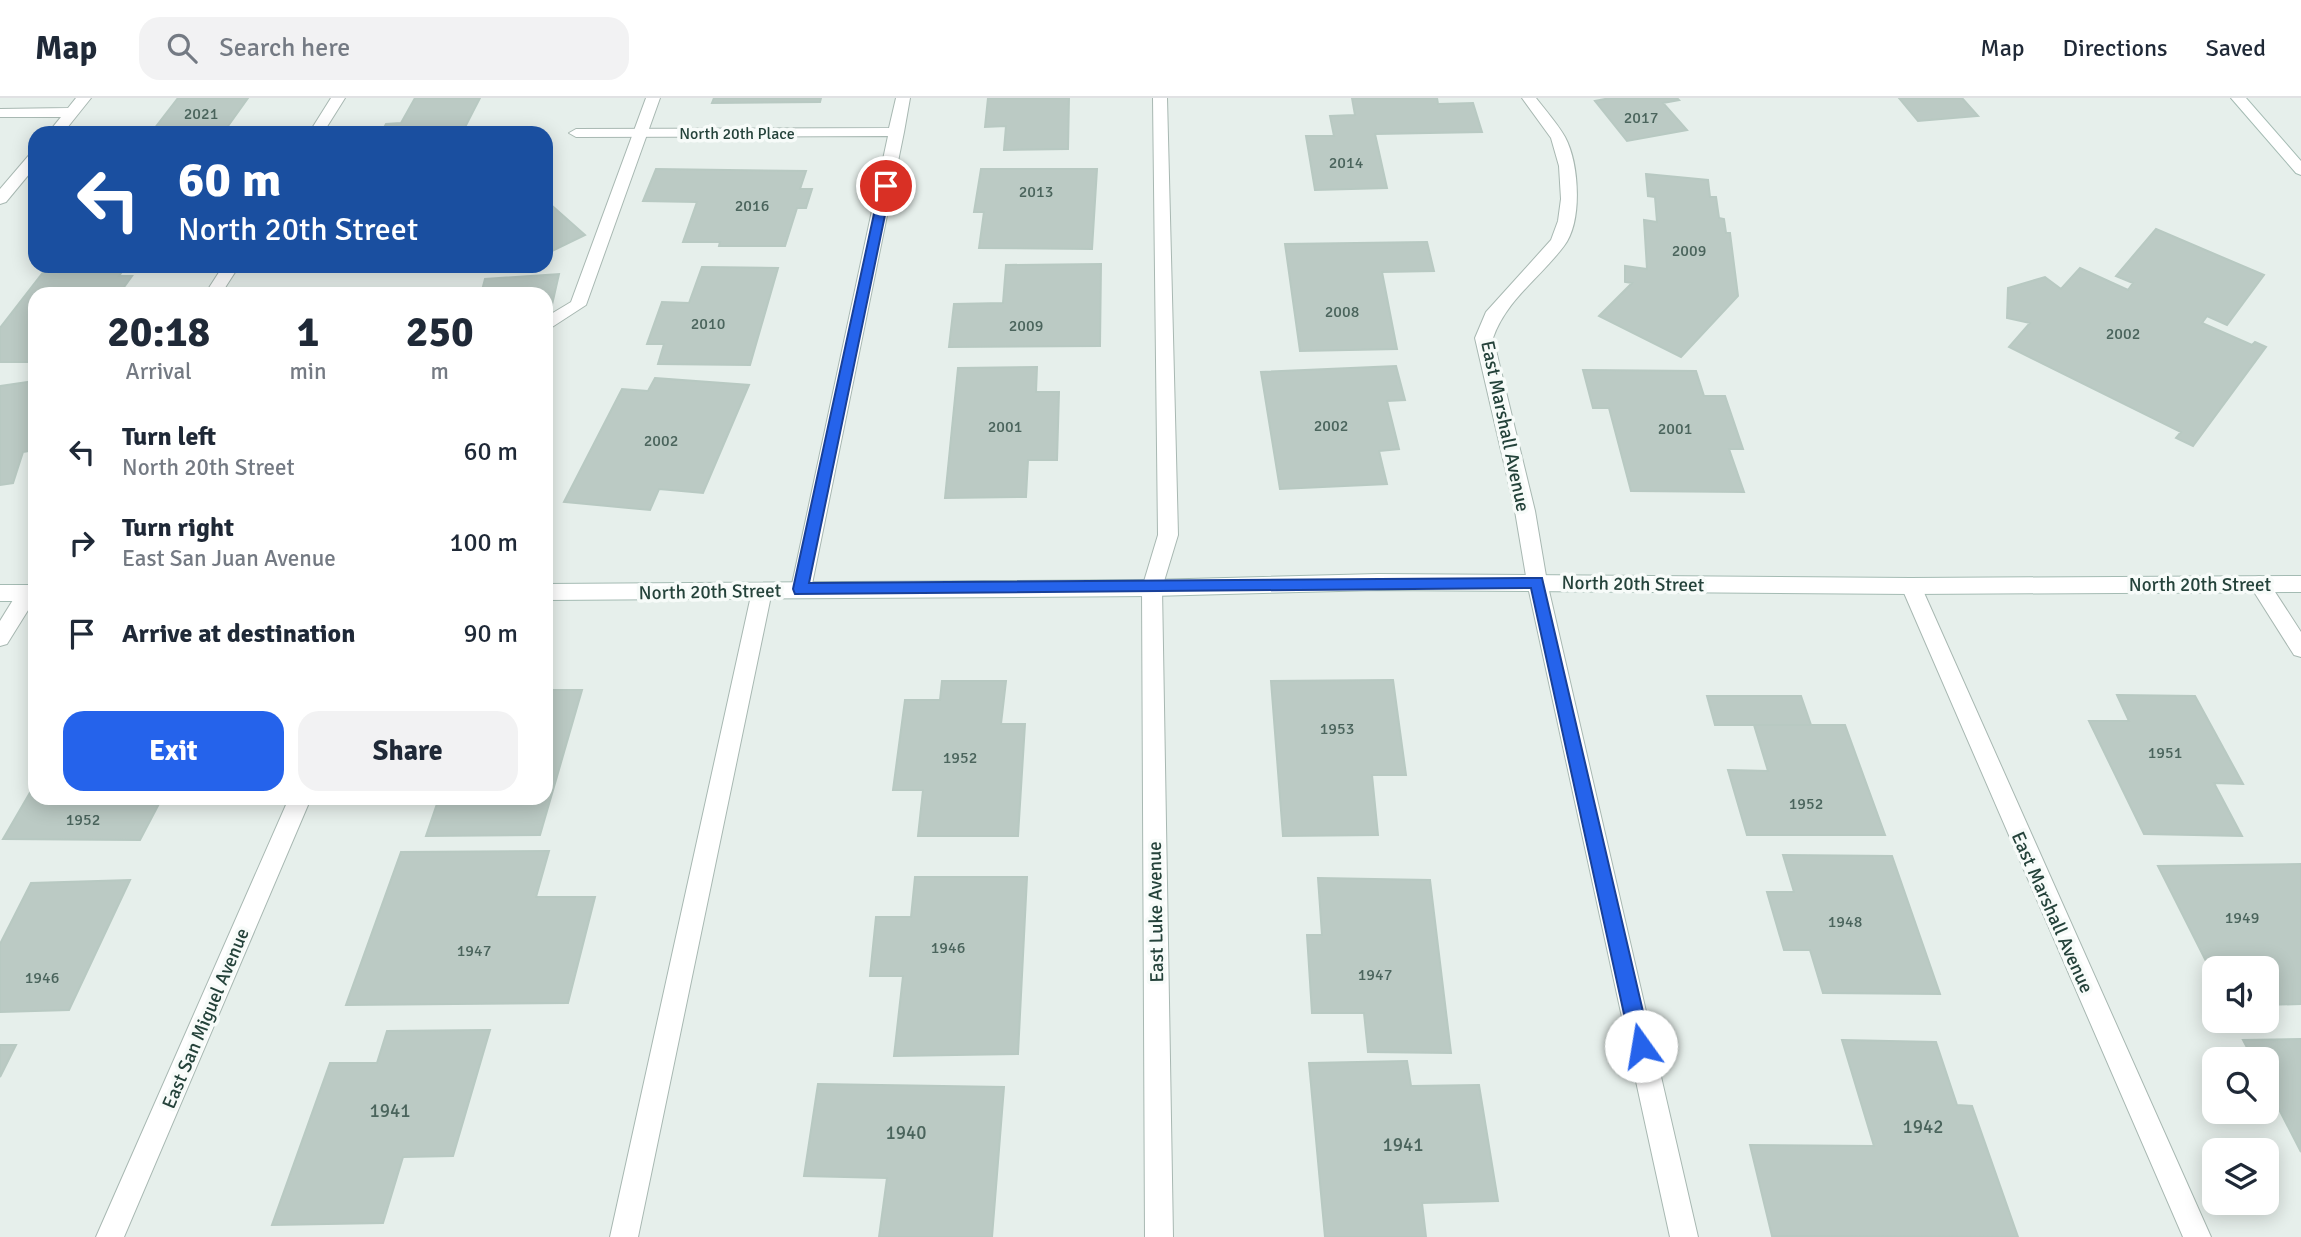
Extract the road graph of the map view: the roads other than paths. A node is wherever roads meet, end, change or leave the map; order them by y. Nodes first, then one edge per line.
1 (84, 98) edge
2 (338, 98) edge
3 (653, 98) edge
4 (903, 98) edge
5 (1160, 98) edge
6 (1529, 98) edge
7 (2238, 98) edge
8 (72, 112) junction
9 (0, 113) edge
10 (61, 126) edge
11 (320, 126) edge
12 (897, 132) junction
13 (576, 133) dead end
14 (640, 133) junction
15 (28, 165) edge
16 (2301, 170) edge
17 (0, 199) edge
18 (553, 321) edge
19 (1537, 582) junction
20 (2259, 584) junction
21 (2301, 584) edge
22 (1911, 586) junction
23 (1152, 588) junction
24 (801, 589) junction
25 (762, 591) junction
26 (553, 592) edge
27 (0, 593) edge
28 (28, 593) edge
29 (28, 597) edge
30 (0, 638) edge
31 (2301, 649) edge
32 (297, 805) edge
33 (110, 1237) edge
34 (624, 1237) edge
35 (1158, 1237) edge
36 (1684, 1237) edge
37 (2197, 1237) edge

1 - 8 street
2 - 11 street
3 - 14 street
4 - 12 street
5 - 23 street, East Luke Avenue
6 - 19 street, East Marshall Avenue
7 - 16 street
8 - 9 street
8 - 10 street
12 - 14 street, North 20th Place
12 - 24 street
13 - 14 street, North 20th Place
14 - 18 street
15 - 17 street
19 - 22 street, North 20th Street
19 - 23 street, North 20th Street
19 - 36 street, East Marshall Avenue
20 - 21 street, North 20th Street
20 - 22 street, North 20th Street
20 - 31 street
22 - 37 street, East Marshall Avenue
23 - 24 street, North 20th Street
23 - 35 street, East Luke Avenue
24 - 25 street, North 20th Street
25 - 26 street, North 20th Street
25 - 34 street
27 - 28 street
29 - 30 street
32 - 33 street, East San Miguel Avenue

